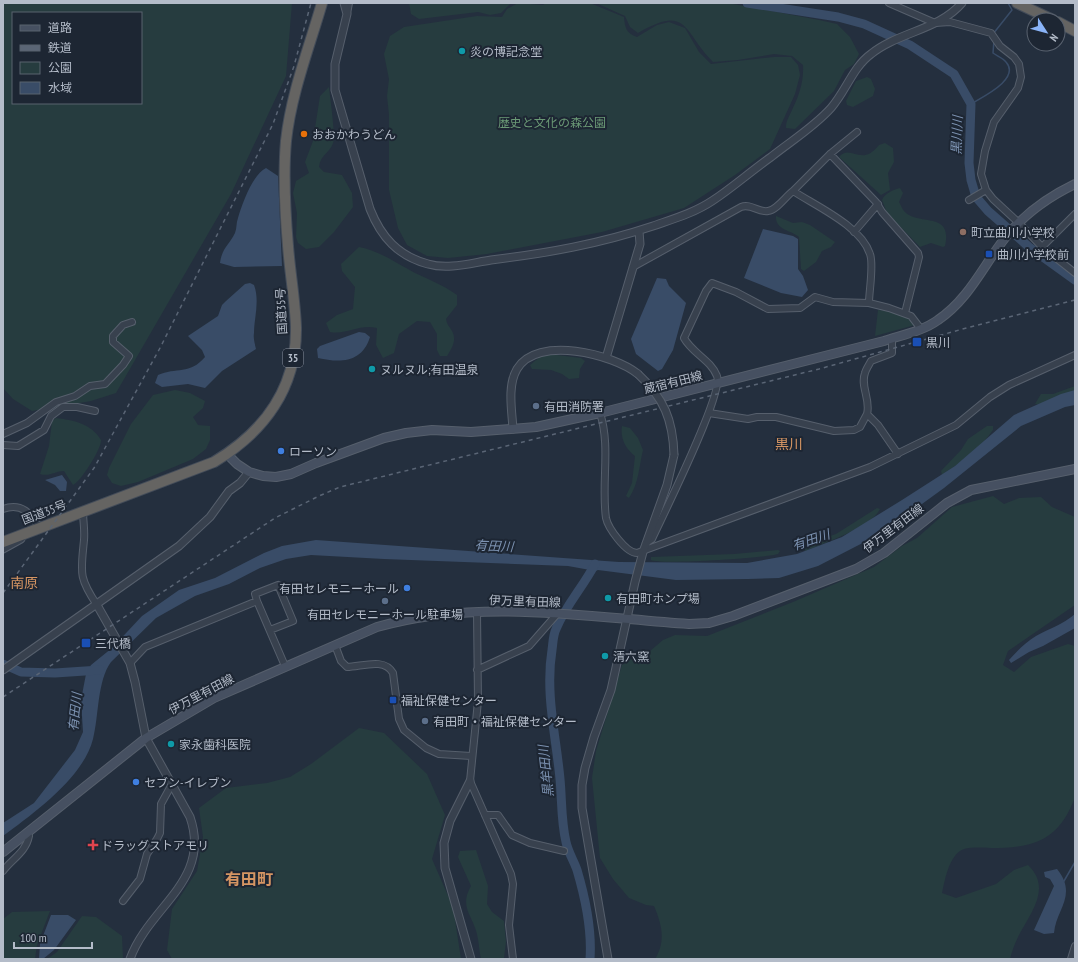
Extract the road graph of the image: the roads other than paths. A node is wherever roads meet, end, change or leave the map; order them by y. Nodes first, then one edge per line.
1 (322, 3) edge
2 (344, 3) edge
3 (349, 3) edge
4 (889, 3) edge
5 (962, 3) edge
6 (1017, 3) edge
7 (1036, 12) edge
8 (347, 14) junction
9 (935, 23) junction
10 (1066, 26) edge
11 (1075, 31) edge
12 (857, 132) dead end
13 (830, 154) junction
14 (1075, 184) edge
15 (986, 190) junction
16 (793, 191) junction
17 (969, 200) dead end
18 (878, 204) junction
19 (1075, 214) edge
20 (1019, 223) junction
21 (639, 231) junction
22 (854, 232) junction
23 (1042, 247) junction
24 (633, 267) junction
25 (1075, 273) edge
26 (869, 303) junction
27 (905, 313) junction
28 (132, 322) dead end
29 (921, 330) junction
30 (892, 338) junction
31 (1075, 355) edge
32 (606, 358) junction
33 (719, 384) junction
34 (95, 411) dead end
35 (600, 413) junction
36 (709, 413) junction
37 (867, 414) junction
38 (513, 430) junction
39 (3, 434) edge
40 (3, 445) edge
41 (227, 454) junction
42 (898, 454) junction
43 (1075, 469) edge
44 (249, 472) junction
45 (3, 509) edge
46 (83, 511) junction
47 (40, 528) junction
48 (29, 532) junction
49 (3, 542) edge
50 (646, 543) junction
51 (3, 548) edge
52 (643, 552) junction
53 (257, 601) junction
54 (97, 605) junction
55 (477, 612) junction
56 (557, 614) junction
57 (625, 619) junction
58 (270, 630) junction
59 (335, 645) junction
60 (128, 660) junction
61 (285, 666) junction
62 (3, 670) edge
63 (477, 670) junction
64 (146, 738) junction
65 (471, 756) junction
66 (470, 781) junction
67 (172, 784) junction
68 (485, 815) junction
69 (27, 833) junction
70 (564, 851) dead end
71 (3, 852) edge
72 (3, 871) edge
73 (123, 901) dead end
74 (1075, 946) edge
75 (130, 959) edge
76 (471, 959) edge
77 (513, 959) edge
78 (608, 959) edge
79 (1071, 959) edge

1 - 41 highway, 国道35号 / 35
2 - 8 street
3 - 8 street
4 - 9 street
5 - 9 street
6 - 7 highway
8 - 21 street
9 - 15 street
9 - 21 street
10 - 11 highway
12 - 13 street
13 - 16 street
13 - 18 street
14 - 20 main road, 蔵宿有田線
15 - 17 street
15 - 20 street
16 - 22 street
16 - 24 street
18 - 22 street
18 - 27 street
19 - 23 street
20 - 23 street
20 - 29 main road, 蔵宿有田線
21 - 24 street
22 - 26 street
23 - 25 street
24 - 32 street
26 - 27 street
26 - 33 street
27 - 29 street
28 - 39 street
29 - 30 main road, 蔵宿有田線
30 - 33 main road, 蔵宿有田線
30 - 37 street
31 - 42 street
32 - 38 street
32 - 50 street, bridge
33 - 35 main road, 蔵宿有田線
33 - 36 street
34 - 40 street
35 - 38 main road, 蔵宿有田線
35 - 52 street
36 - 37 street
36 - 50 street
37 - 42 street
38 - 44 main road, 蔵宿有田線
41 - 44 main road, 蔵宿有田線
41 - 46 highway, 国道35号 / 35
42 - 52 street
43 - 57 main road, 伊万里有田線
44 - 54 street
45 - 47 street
46 - 47 highway, 国道35号 / 35
46 - 54 street
47 - 48 highway, 国道35号 / 35
48 - 49 highway, 国道35号 / 35
48 - 51 street
50 - 52 street
52 - 57 street
53 - 58 street
53 - 58 street
53 - 60 street
54 - 60 street
54 - 62 street
55 - 56 main road, 伊万里有田線
55 - 59 main road, 伊万里有田線
55 - 63 street
56 - 57 main road, 伊万里有田線
56 - 63 street
57 - 78 street
58 - 61 street
59 - 61 main road, 伊万里有田線
59 - 65 street
60 - 64 street
61 - 64 main road, 伊万里有田線
63 - 65 street
64 - 67 street
64 - 69 main road, 伊万里有田線
65 - 66 street
66 - 68 street
66 - 76 street
67 - 73 street
67 - 75 street
68 - 70 street
68 - 77 street
69 - 71 main road, 伊万里有田線
69 - 72 street
74 - 79 street

